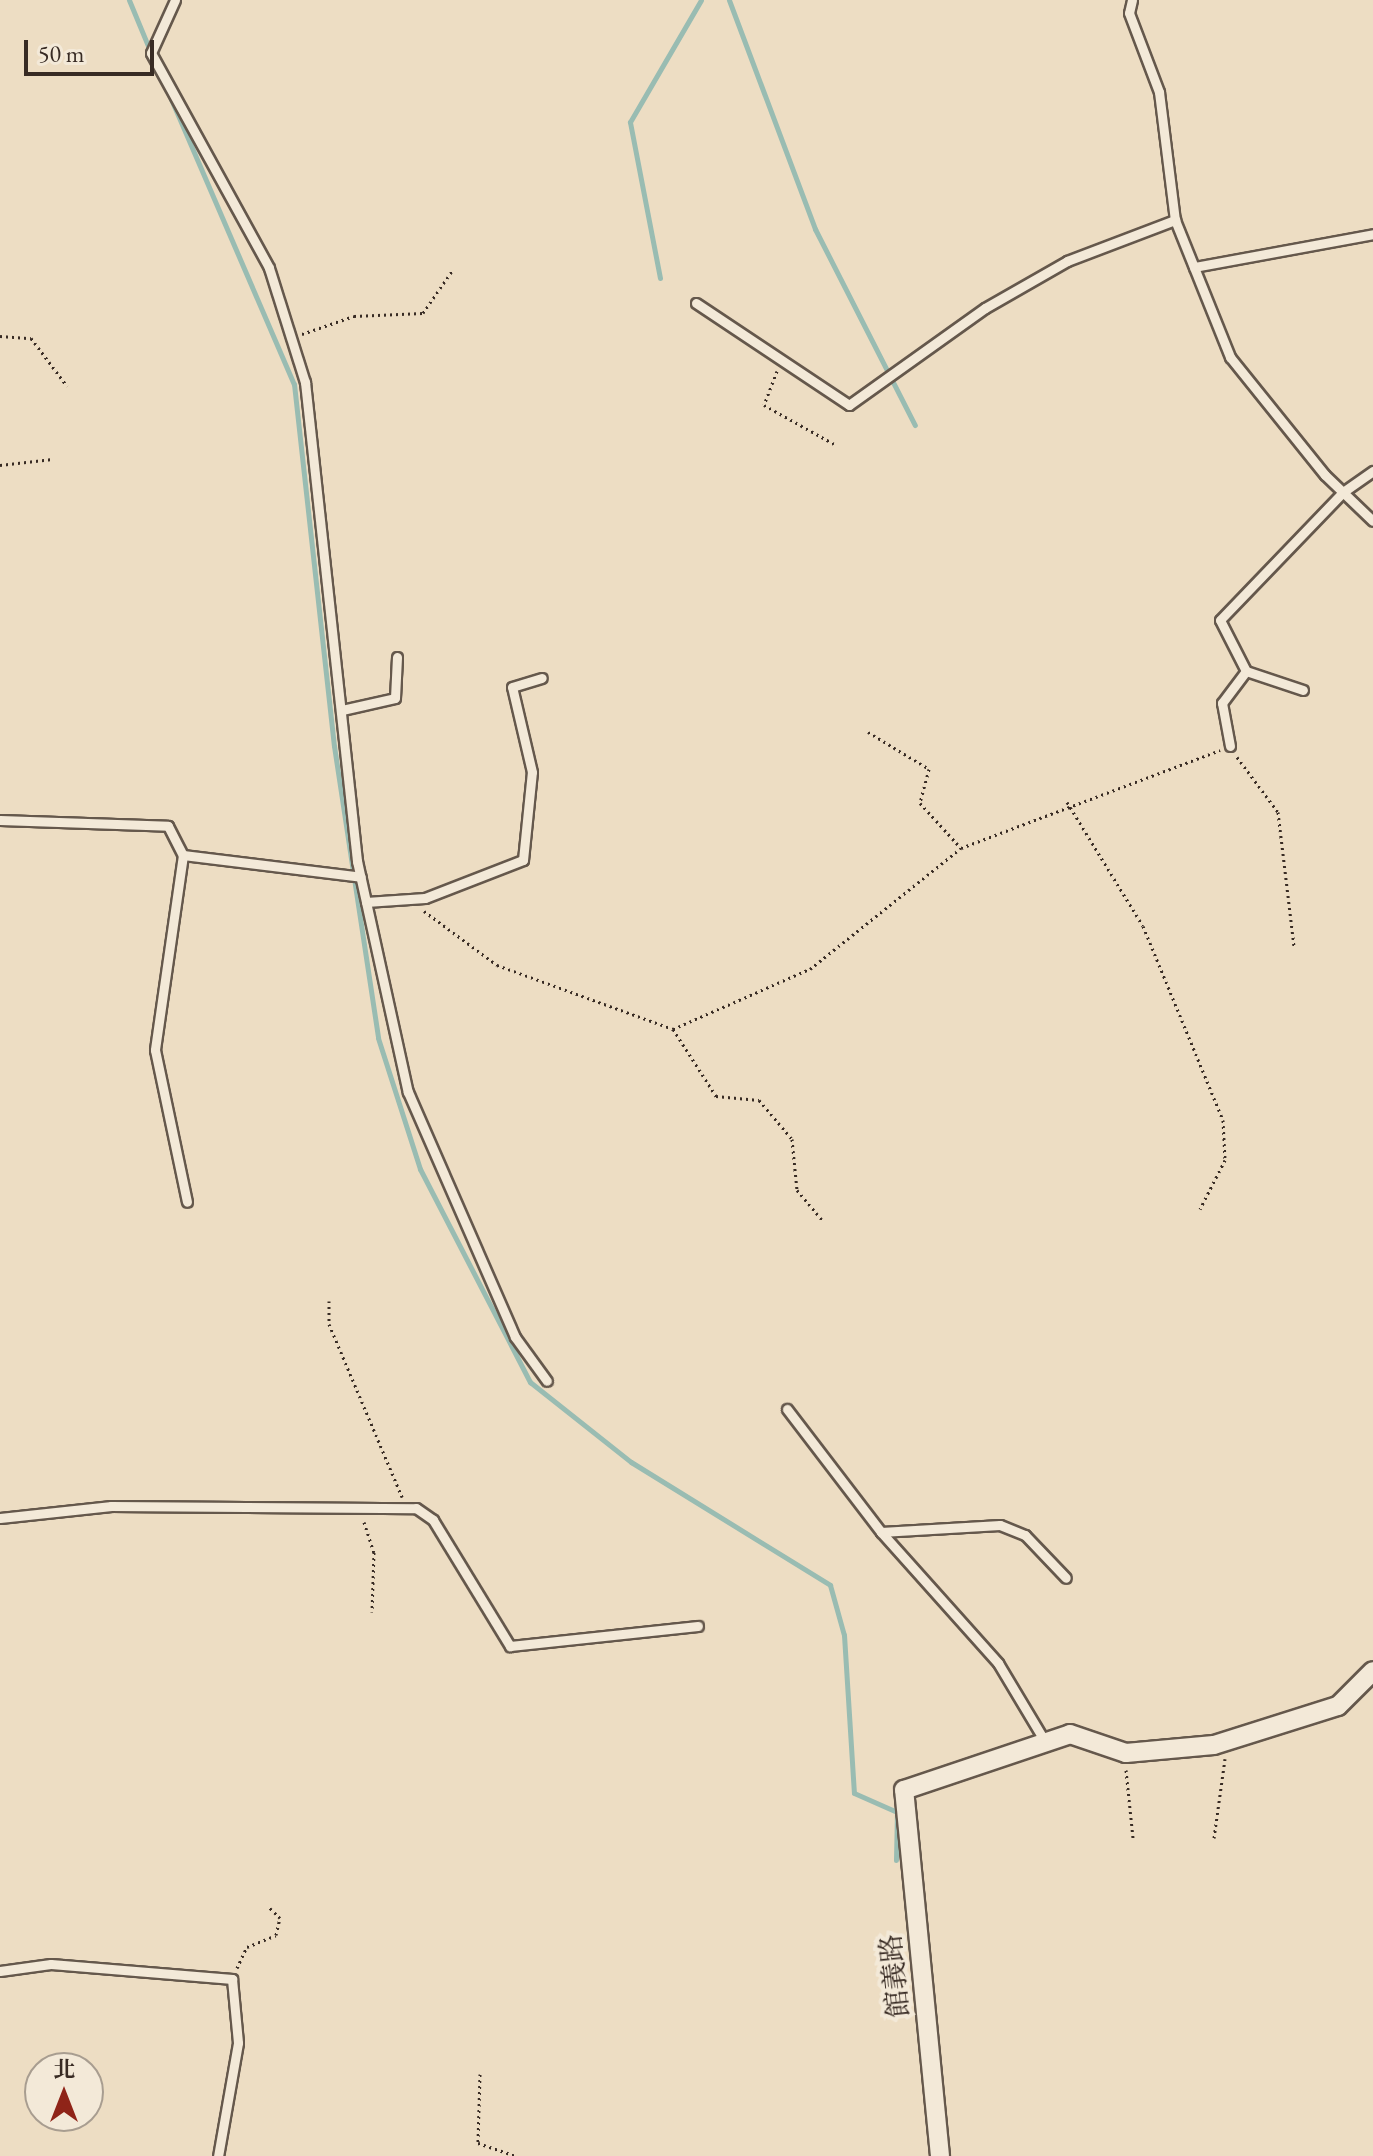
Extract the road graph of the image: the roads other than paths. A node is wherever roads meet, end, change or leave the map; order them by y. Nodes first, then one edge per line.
1 (175, 0) edge
2 (1132, 0) edge
3 (1175, 220) junction
4 (1373, 234) edge
5 (1194, 267) junction
6 (696, 303) dead end
7 (1373, 471) edge
8 (1343, 492) junction
9 (1373, 521) edge
10 (397, 657) dead end
11 (1246, 671) junction
12 (542, 678) dead end
13 (1303, 690) dead end
14 (342, 710) junction
15 (1230, 746) road end
16 (0, 820) edge
17 (183, 855) junction
18 (361, 877) junction
19 (366, 902) junction
20 (187, 1202) dead end
21 (547, 1381) dead end
22 (787, 1409) dead end
23 (0, 1518) edge
24 (881, 1532) junction
25 (1066, 1578) dead end
26 (698, 1626) dead end
27 (1373, 1671) edge
28 (1044, 1740) junction
29 (0, 1971) edge
30 (218, 2156) edge
31 (940, 2156) edge

1 - 14 lane
2 - 3 lane
3 - 5 lane
3 - 6 lane
4 - 5 lane
5 - 8 lane
7 - 8 lane
8 - 9 lane
8 - 11 lane
10 - 14 lane
11 - 13 lane
11 - 15 lane
12 - 19 lane
14 - 18 lane
16 - 17 lane
17 - 18 lane
17 - 20 lane
18 - 19 lane
19 - 21 lane
22 - 24 lane
23 - 26 lane
24 - 25 lane
24 - 28 lane
27 - 28 street
28 - 31 street, 館義路
29 - 30 lane

